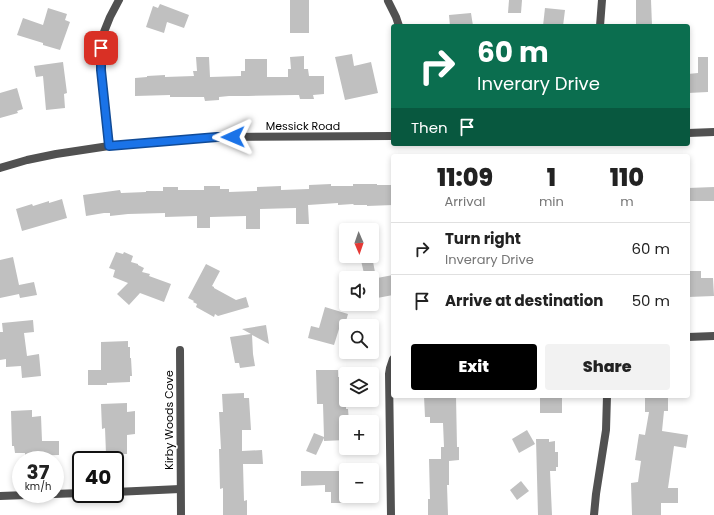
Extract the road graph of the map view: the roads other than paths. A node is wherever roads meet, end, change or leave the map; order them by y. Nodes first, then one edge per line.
1 (119, 0) edge
2 (602, 0) edge
3 (388, 1) edge
4 (398, 24) edge
5 (600, 24) edge
6 (690, 132) edge
7 (714, 132) edge
8 (391, 136) edge
9 (109, 146) junction
10 (0, 168) edge
11 (714, 336) edge
12 (690, 337) edge
13 (180, 350) dead end
14 (391, 365) edge
15 (607, 398) edge
16 (180, 490) junction
17 (124, 492) edge
18 (72, 493) edge
19 (0, 496) edge
20 (181, 515) edge
21 (391, 515) edge
22 (594, 515) edge

1 - 9 street
2 - 5 street
3 - 4 street
6 - 7 street
8 - 9 street, Messick Road
9 - 10 street, Messick Road
11 - 12 street
13 - 16 street, Kirby Woods Cove
14 - 21 street
15 - 22 street
16 - 17 street
16 - 20 street, Kirby Woods Cove
18 - 19 street

